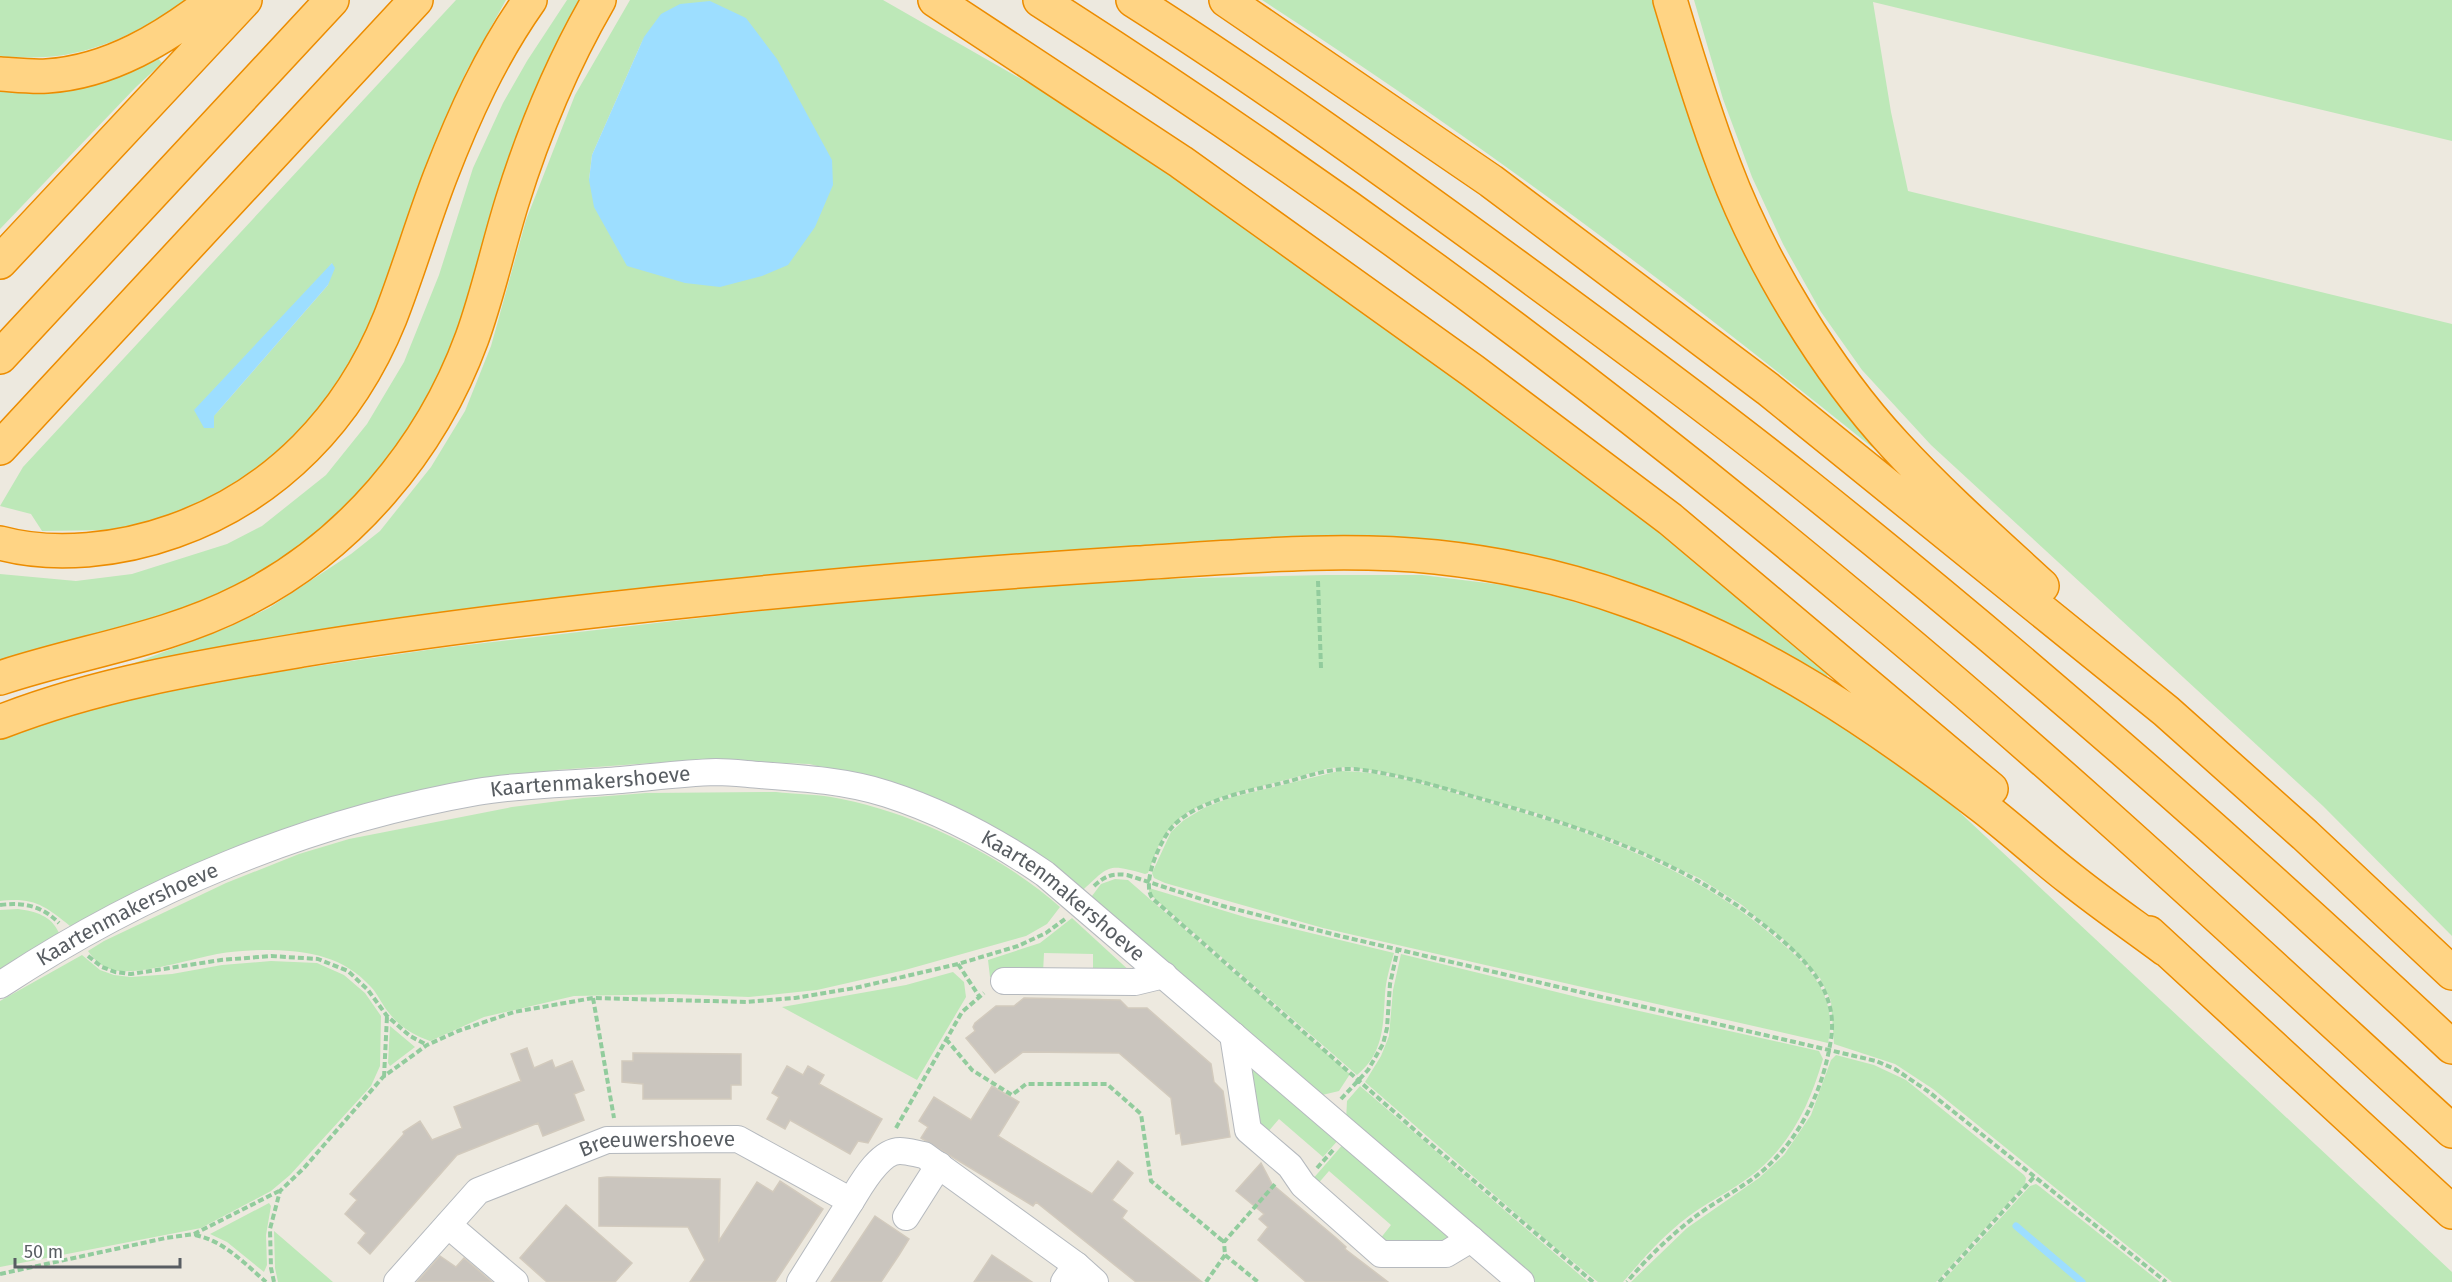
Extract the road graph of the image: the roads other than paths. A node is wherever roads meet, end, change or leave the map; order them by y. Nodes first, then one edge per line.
1 (214, 0) edge
2 (245, 0) edge
3 (332, 0) edge
4 (416, 0) edge
5 (530, 0) edge
6 (599, 0) edge
7 (935, 0) edge
8 (1040, 0) edge
9 (1133, 0) edge
10 (1226, 0) edge
11 (1670, 0) edge
12 (0, 74) edge
13 (0, 262) edge
14 (0, 357) edge
15 (0, 448) edge
16 (0, 543) edge
17 (0, 678) edge
18 (2166, 711) junction
19 (0, 722) edge
20 (2165, 949) junction
21 (2452, 973) edge
22 (1164, 975) junction
23 (1004, 981) road end
24 (0, 986) edge
25 (1233, 1035) junction
26 (2452, 1047) edge
27 (2452, 1131) edge
28 (939, 1165) junction
29 (851, 1201) junction
30 (2452, 1212) edge
31 (906, 1217) dead end
32 (448, 1225) junction
33 (1471, 1239) junction
34 (1070, 1273) edge
35 (397, 1282) edge
36 (515, 1282) edge
37 (800, 1282) edge
38 (1095, 1282) edge
39 (1521, 1282) edge

1 - 12 highway
2 - 13 highway
3 - 14 highway
4 - 15 highway
5 - 16 highway
6 - 17 highway
7 - 20 highway
8 - 27 highway
9 - 26 highway
10 - 18 highway
11 - 18 highway
18 - 21 highway
19 - 20 highway
20 - 30 highway
22 - 23 street, Kaartenmakershoeve
22 - 24 street, Kaartenmakershoeve
22 - 25 street, Kaartenmakershoeve
25 - 33 street, Kaartenmakershoeve
25 - 33 street
28 - 29 street
28 - 31 street
28 - 34 street
29 - 32 street, Breeuwershoeve
29 - 37 street
32 - 35 street, Breeuwershoeve
32 - 36 street
33 - 39 street, Kaartenmakershoeve
34 - 38 street

